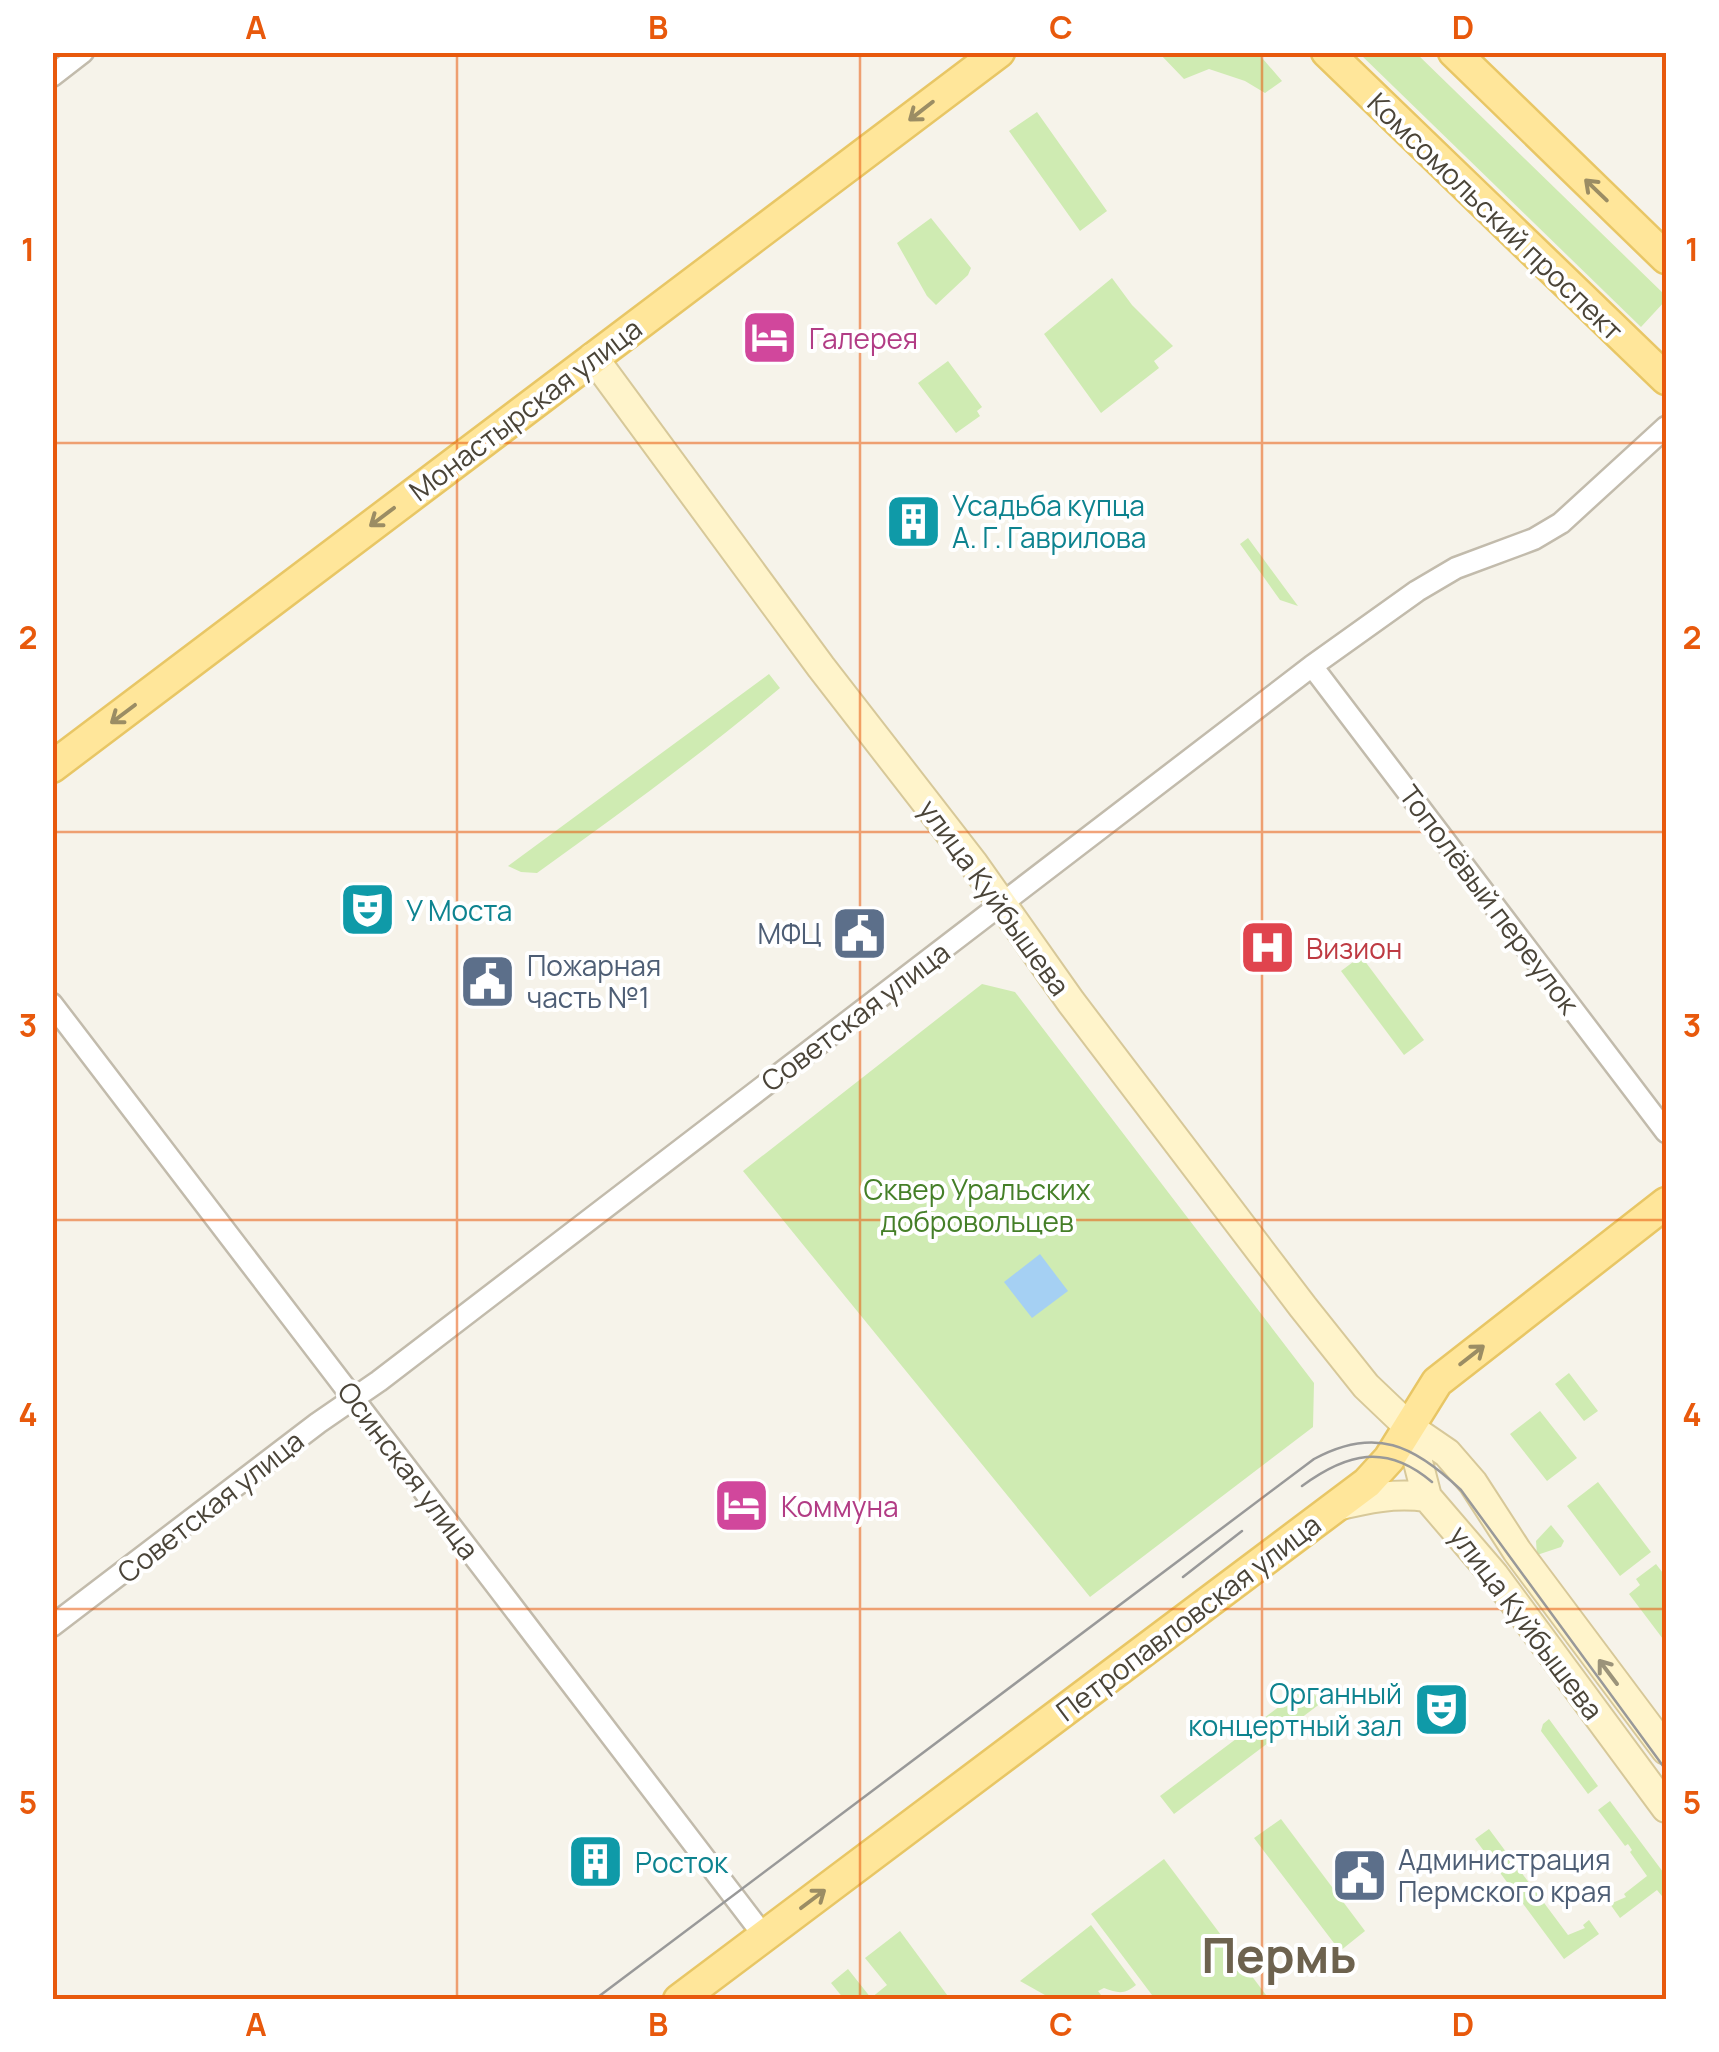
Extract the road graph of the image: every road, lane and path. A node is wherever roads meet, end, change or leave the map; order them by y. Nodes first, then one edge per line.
1 (83, 52) edge
2 (999, 52) edge
3 (1327, 52) edge
4 (1454, 52) edge
5 (52, 76) edge
6 (1666, 258) edge
7 (593, 357) junction
8 (1666, 379) edge
9 (1666, 427) edge
10 (1312, 666) junction
11 (52, 767) edge
12 (1001, 904) junction
13 (52, 1004) edge
14 (1666, 1132) edge
15 (1666, 1203) edge
16 (354, 1397) junction
17 (1409, 1427) junction
18 (1426, 1497) junction
19 (1336, 1506) junction
20 (52, 1626) edge
21 (1666, 1750) edge
22 (1666, 1808) edge
23 (764, 1936) junction
24 (679, 2000) edge

1 - 5 street
2 -> 7 main road, Монастырская улица
3 - 8 main road, Комсомольский проспект
6 -> 4 main road
7 -> 11 main road, Монастырская улица
7 - 12 street, улица Куйбышева
9 - 10 street, Советская улица
10 - 12 street, Советская улица
10 - 14 street, Тополёвый переулок
12 - 16 street, Советская улица
12 - 17 street, улица Куйбышева
13 - 16 street, Осинская улица
17 -> 15 main road, Петропавловская улица
16 - 20 street, Советская улица
16 - 23 street, Осинская улица
17 - 18 street, улица Куйбышева
17 - 19 main road, Петропавловская улица
21 -> 17 street, улица Куйбышева
18 - 19 street
18 - 22 street, улица Куйбышева
23 -> 19 main road, Петропавловская улица
23 - 24 main road, Петропавловская улица

